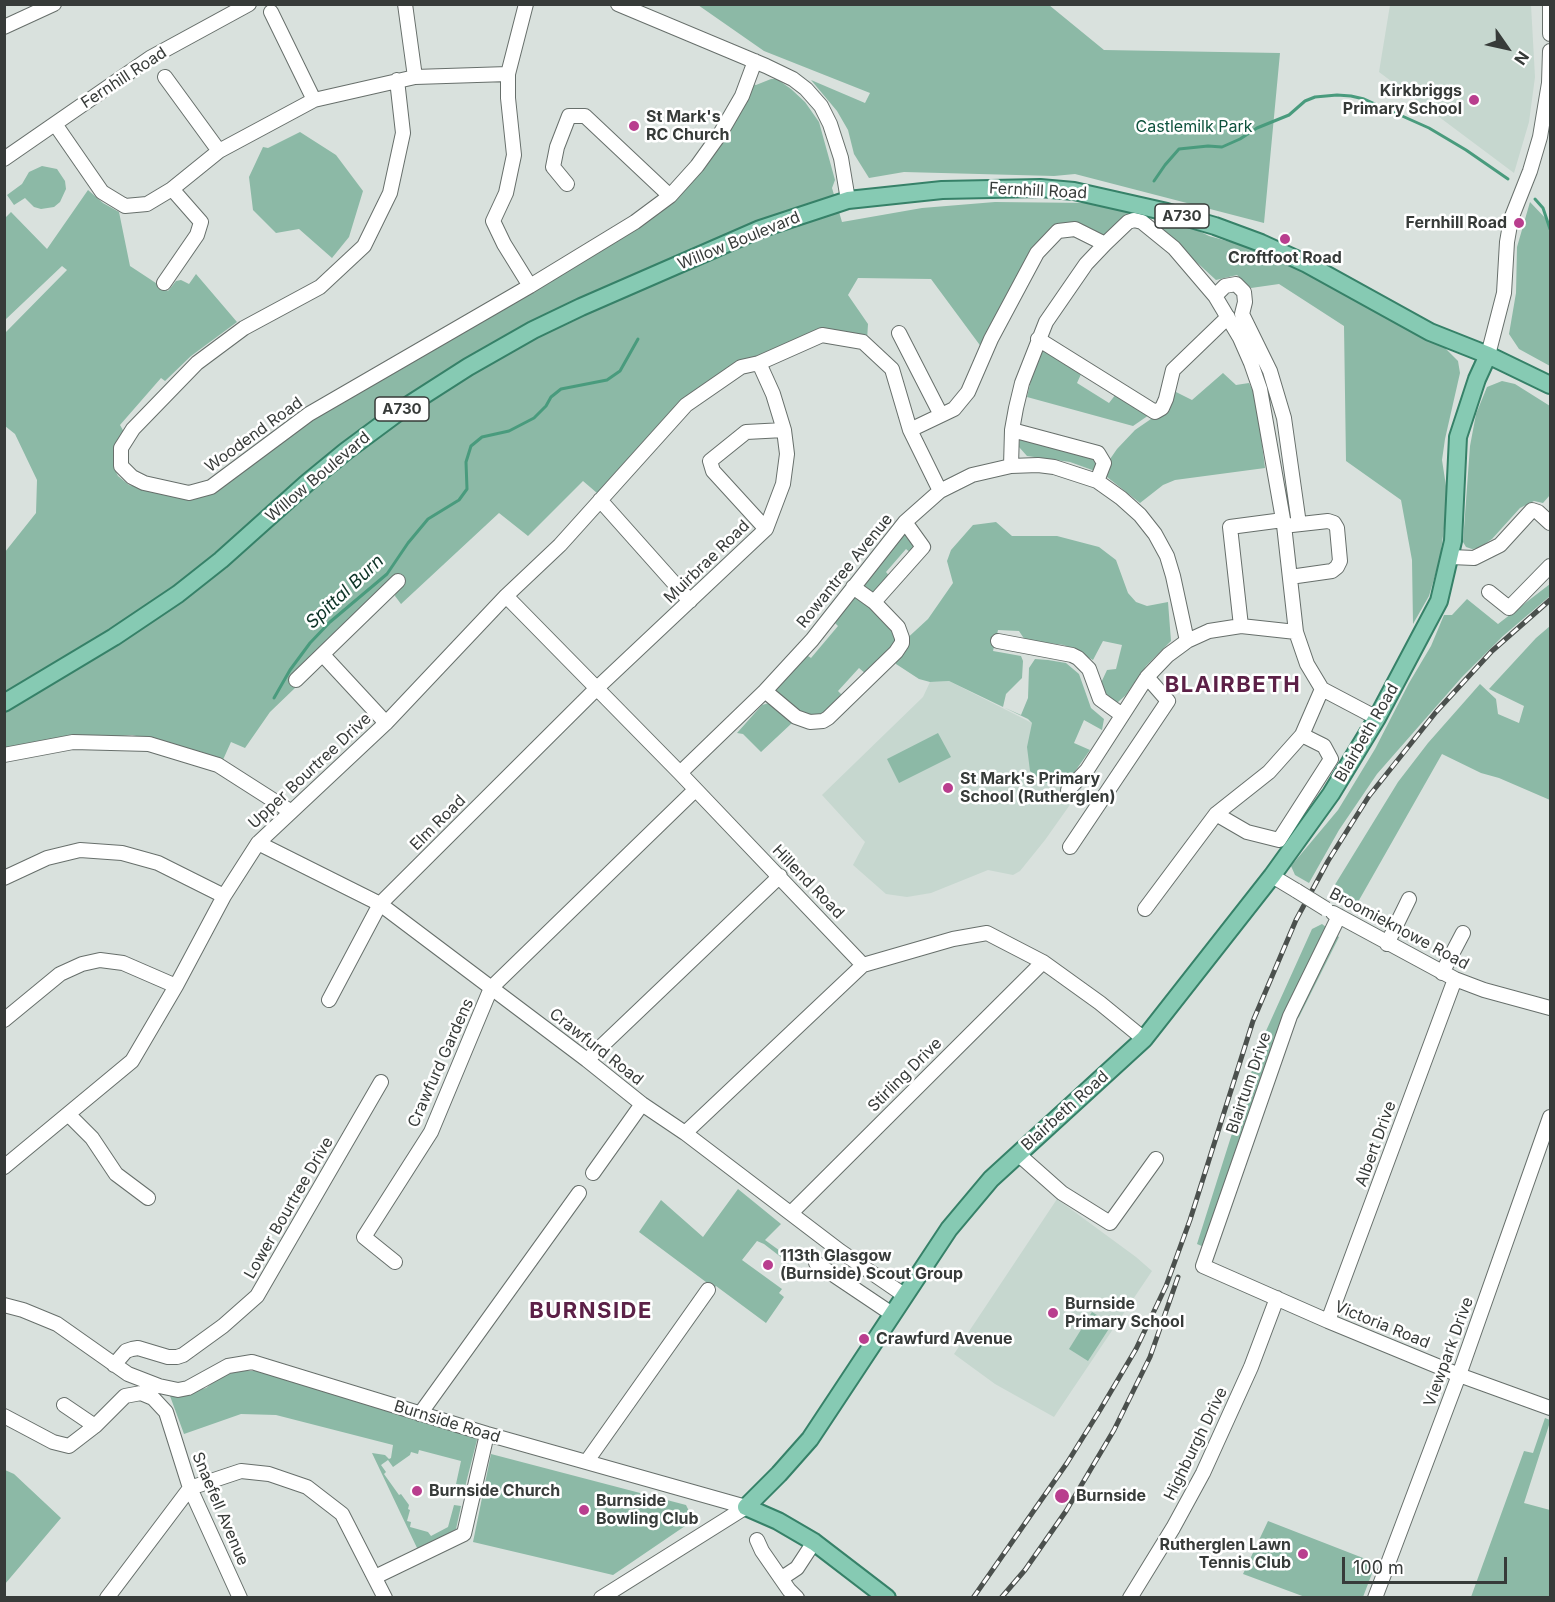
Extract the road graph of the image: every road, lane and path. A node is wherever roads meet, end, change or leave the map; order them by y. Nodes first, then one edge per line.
1 (54, 4) edge
2 (249, 4) edge
3 (405, 4) edge
4 (526, 4) edge
5 (618, 4) edge
6 (1550, 4) edge
7 (271, 12) dead end
8 (4, 27) edge
9 (1551, 34) edge
10 (1551, 51) edge
11 (755, 61) junction
12 (508, 74) junction
13 (165, 77) dead end
14 (415, 77) junction
15 (397, 80) junction
16 (314, 100) junction
17 (55, 124) junction
18 (1545, 138) edge
19 (219, 151) junction
20 (4, 159) edge
21 (567, 184) dead end
22 (172, 189) junction
23 (670, 196) junction
24 (848, 200) junction
25 (1104, 244) junction
26 (175, 267) junction
27 (187, 276) dead end
28 (164, 283) dead end
29 (530, 286) junction
30 (1215, 297) junction
31 (1228, 317) junction
32 (898, 333) dead end
33 (1038, 339) junction
34 (1488, 355) junction
35 (759, 363) junction
36 (1551, 385) edge
37 (941, 415) junction
38 (784, 430) junction
39 (910, 430) junction
40 (1012, 430) junction
41 (1011, 466) junction
42 (1097, 481) junction
43 (940, 491) junction
44 (600, 500) junction
45 (904, 522) junction
46 (1284, 523) junction
47 (1551, 523) edge
48 (1299, 524) junction
49 (766, 529) junction
50 (1451, 557) junction
51 (1551, 566) edge
52 (1290, 577) junction
53 (399, 581) dead end
54 (853, 586) junction
55 (1489, 592) dead end
56 (506, 596) junction
57 (690, 601) junction
58 (874, 602) junction
59 (1241, 626) junction
60 (1296, 632) junction
61 (998, 641) dead end
62 (1187, 641) junction
63 (323, 655) junction
64 (1147, 676) junction
65 (296, 680) dead end
66 (596, 689) junction
67 (1322, 689) junction
68 (765, 691) junction
69 (4, 702) edge
70 (1122, 715) junction
71 (1377, 718) junction
72 (386, 723) junction
73 (1302, 735) junction
74 (4, 755) edge
75 (680, 773) junction
76 (695, 790) junction
77 (1068, 790) dead end
78 (290, 811) junction
79 (1216, 814) junction
80 (258, 843) junction
81 (1070, 847) dead end
82 (780, 876) junction
83 (1272, 876) junction
84 (4, 878) edge
85 (224, 896) junction
86 (1409, 899) dead end
87 (380, 903) junction
88 (1145, 909) dead end
89 (1339, 916) junction
90 (1463, 933) dead end
91 (1387, 944) junction
92 (1043, 962) junction
93 (864, 965) junction
94 (1442, 973) junction
95 (1455, 979) junction
96 (176, 986) junction
97 (491, 988) junction
98 (329, 1000) dead end
99 (1548, 1003) edge
100 (4, 1020) edge
101 (1144, 1039) junction
102 (587, 1060) junction
103 (381, 1082) dead end
104 (642, 1104) junction
105 (68, 1114) junction
106 (1551, 1117) edge
107 (685, 1133) junction
108 (1018, 1154) junction
109 (1156, 1159) dead end
110 (4, 1167) edge
111 (594, 1173) dead end
112 (579, 1193) dead end
113 (148, 1197) dead end
114 (791, 1213) junction
115 (395, 1262) dead end
116 (816, 1263) dead end
117 (1203, 1266) joint
118 (708, 1290) dead end
119 (904, 1295) junction
120 (1277, 1298) junction
121 (4, 1305) edge
122 (892, 1314) junction
123 (1328, 1321) junction
124 (114, 1365) junction
125 (1459, 1375) junction
126 (64, 1405) dead end
127 (1551, 1408) edge
128 (420, 1414) junction
129 (4, 1416) edge
130 (95, 1426) junction
131 (486, 1434) junction
132 (587, 1461) junction
133 (190, 1488) junction
134 (746, 1507) junction
135 (757, 1540) dead end
136 (814, 1542) junction
137 (375, 1577) junction
138 (782, 1578) junction
139 (107, 1598) edge
140 (240, 1598) edge
141 (385, 1598) edge
142 (601, 1598) edge
143 (797, 1598) edge
144 (887, 1598) edge
145 (1130, 1598) edge
146 (1375, 1598) edge

1 - 8 street
2 - 17 street, Fernhill Road
3 - 14 street
4 - 12 street
5 - 11 street
6 - 9 street
7 - 16 street
10 - 18 street
11 - 23 street, Woodend Road
11 - 24 street
12 - 14 street
12 - 29 street
13 - 19 street
14 - 15 street
15 - 16 street
15 - 29 street, Woodend Road
16 - 19 street
17 - 20 street, Fernhill Road
17 - 22 street
18 - 34 street
19 - 22 street
21 - 23 street
22 - 26 street
23 - 29 street, Woodend Road
24 - 34 main road, Fernhill Road / A730
24 - 69 main road, Willow Boulevard / A730
25 - 30 street
25 - 33 street
25 - 37 street
26 - 27 street
26 - 28 street
30 - 31 street
30 - 48 street
31 - 33 street
31 - 46 street
32 - 37 street
33 - 40 street
34 - 36 main road, Fernhill Road / A730
34 - 50 main road, Blairbeth Road
35 - 38 street, Muirbrae Road
35 - 39 street, Upper Bourtree Drive
35 - 44 street, Upper Bourtree Drive
37 - 39 street
38 - 49 street, Muirbrae Road
38 - 49 street
39 - 43 street, Upper Bourtree Drive
40 - 41 street
40 - 42 street
41 - 42 street, Rowantree Avenue
41 - 43 street, Rowantree Avenue
42 - 62 street, Rowantree Avenue
43 - 45 street, Rowantree Avenue
44 - 56 street, Upper Bourtree Drive
44 - 57 street
45 - 54 street, Rowantree Avenue
45 - 58 street
46 - 48 street
46 - 52 street
46 - 59 street
47 - 50 street
48 - 52 street
49 - 57 street, Muirbrae Road
50 - 71 main road, Blairbeth Road
51 - 55 street
52 - 60 street
53 - 63 street
54 - 58 street
54 - 68 street, Rowantree Avenue
56 - 66 street, Hillend Road
56 - 72 street, Upper Bourtree Drive
57 - 66 street, Muirbrae Road
58 - 68 street
59 - 60 street
59 - 62 street
60 - 67 street
61 - 70 street
62 - 64 street
63 - 65 street
63 - 72 street
64 - 70 street
64 - 81 street
66 - 75 street, Hillend Road
66 - 87 street, Elm Road
67 - 71 street
67 - 73 street
68 - 75 street, Rowantree Avenue
70 - 77 street
71 - 83 main road, Blairbeth Road
72 - 78 street, Upper Bourtree Drive
73 - 79 street
73 - 79 street
74 - 78 street
75 - 76 street, Hillend Road
76 - 82 street, Hillend Road
76 - 97 street
78 - 80 street, Upper Bourtree Drive
79 - 88 street
80 - 85 street, Upper Bourtree Drive
80 - 87 street, Crawfurd Road
82 - 93 street, Hillend Road
82 - 102 street
83 - 89 street, Broomieknowe Road, bridge
83 - 101 main road, Blairbeth Road
84 - 85 street
85 - 96 street, Upper Bourtree Drive
86 - 91 street
87 - 97 street, Crawfurd Road
87 - 98 street, Elm Road
89 - 91 street, Broomieknowe Road
89 - 117 street, Blairtum Drive
90 - 94 street
91 - 94 street, Broomieknowe Road
92 - 93 street
92 - 101 street
92 - 114 street, Stirling Drive
93 - 107 street
94 - 95 street, Broomieknowe Road
95 - 99 street, Broomieknowe Road
95 - 123 street, Albert Drive
96 - 100 street
96 - 105 street, Upper Bourtree Drive
97 - 102 street, Crawfurd Road
97 - 115 street, Crawfurd Gardens
101 - 108 main road, Blairbeth Road
102 - 104 street, Crawfurd Road
103 - 124 street, Lower Bourtree Drive
104 - 107 street, Crawfurd Road
104 - 111 street
105 - 110 street, Upper Bourtree Drive
105 - 113 street
106 - 125 street, Viewpark Drive
107 - 114 street, Crawfurd Road
108 - 109 street
108 - 119 main road, Blairbeth Road
112 - 128 street
114 - 119 street, Crawfurd Road
116 - 122 street
117 - 120 street, Victoria Road
118 - 132 street
119 - 122 main road, Blairbeth Road
120 - 123 street, Victoria Road
120 - 145 street, Highburgh Drive
121 - 124 street, Burnside Road
122 - 134 main road, Blairbeth Road
123 - 125 street, Victoria Road
124 - 128 street, Burnside Road
125 - 127 street, Victoria Road
125 - 146 street, Viewpark Drive
126 - 130 street
128 - 131 street, Burnside Road
129 - 130 street, Snaefell Avenue
130 - 133 street, Snaefell Avenue
131 - 132 street, Burnside Road
131 - 137 street
132 - 134 street, Burnside Road
133 - 137 street
133 - 139 street
133 - 140 street, Snaefell Avenue
134 - 136 main road, Burnside Road
134 - 142 street, Blairbeth Road
135 - 138 street
136 - 138 street
136 - 144 main road, Burnside Road
137 - 141 street
138 - 143 street

